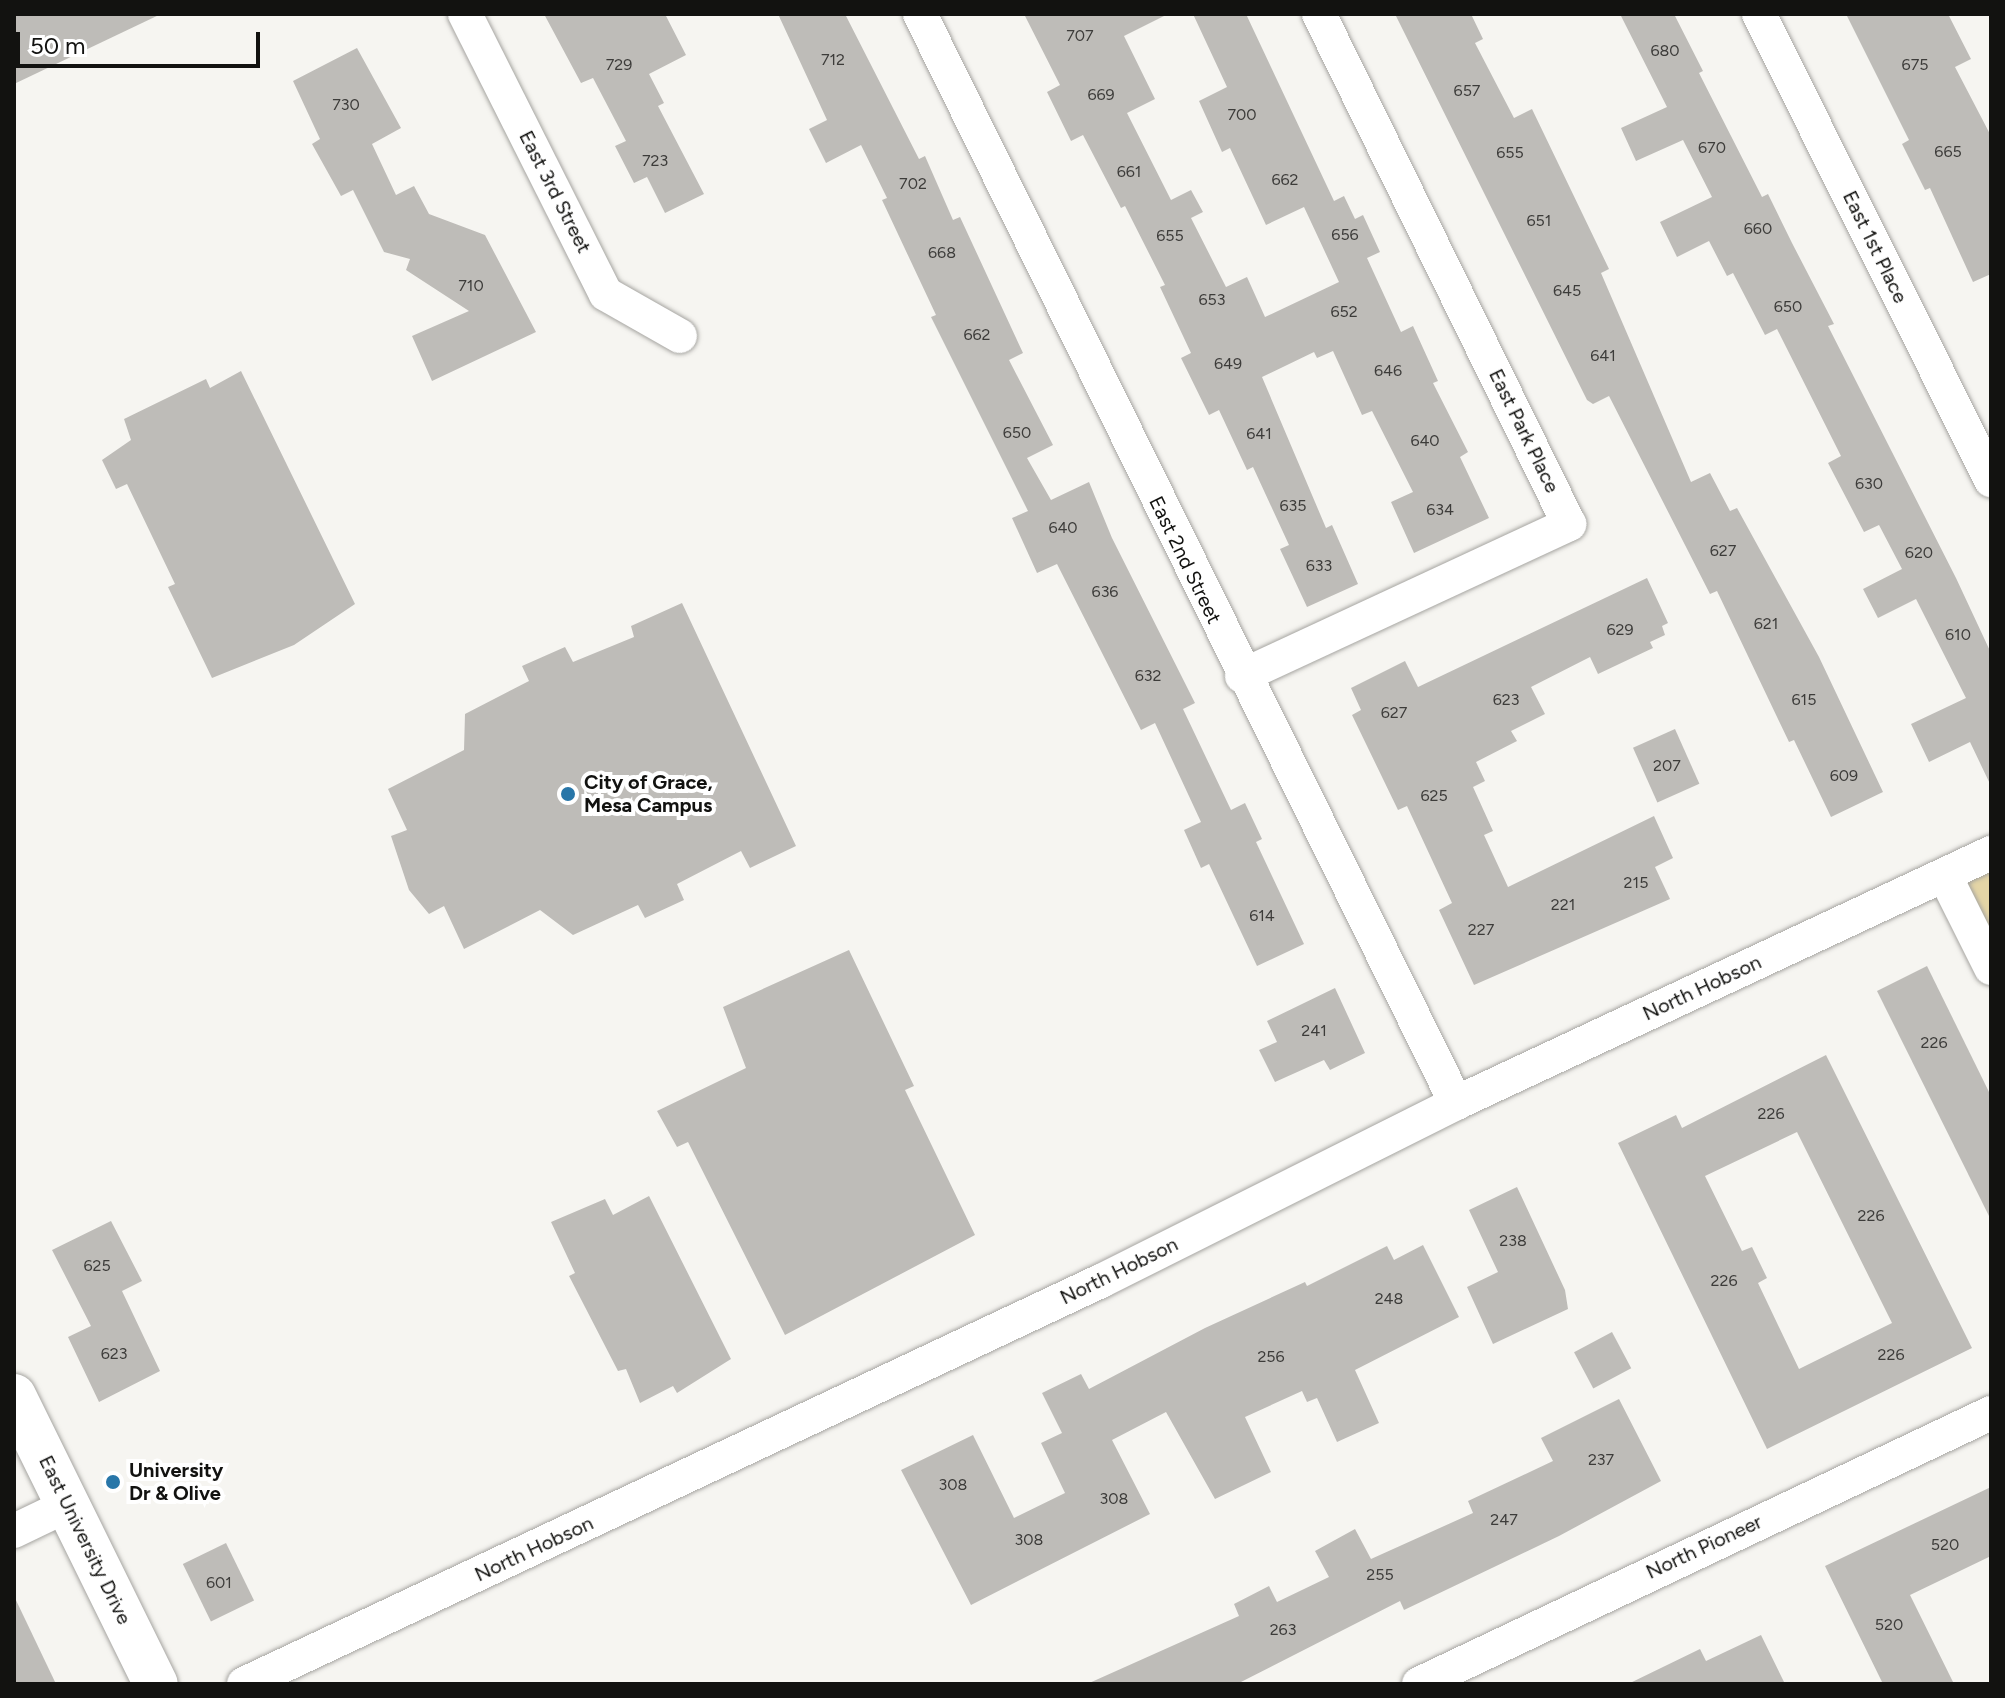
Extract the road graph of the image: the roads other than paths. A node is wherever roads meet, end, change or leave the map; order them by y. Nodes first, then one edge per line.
1 (465, 14) edge
2 (920, 14) edge
3 (1319, 14) edge
4 (1759, 14) edge
5 (680, 336) dead end
6 (1991, 480) edge
7 (1242, 676) junction
8 (1991, 853) edge
9 (1945, 876) junction
10 (1991, 968) edge
11 (1456, 1103) junction
12 (14, 1396) edge
13 (1991, 1413) edge
14 (68, 1505) junction
15 (14, 1531) edge
16 (156, 1684) edge
17 (244, 1684) edge
18 (1419, 1684) edge

1 - 5 street, East 3rd Street
2 - 7 street, East 2nd Street
3 - 7 street, East Park Place
4 - 6 street, East 1st Place
7 - 11 street, East 2nd Street
8 - 9 street, North Hobson
9 - 10 street
9 - 11 street, North Hobson
11 - 17 street, North Hobson
12 - 14 main road, East University Drive
13 - 18 street, North Pioneer
14 - 15 street
14 - 16 main road, East University Drive

